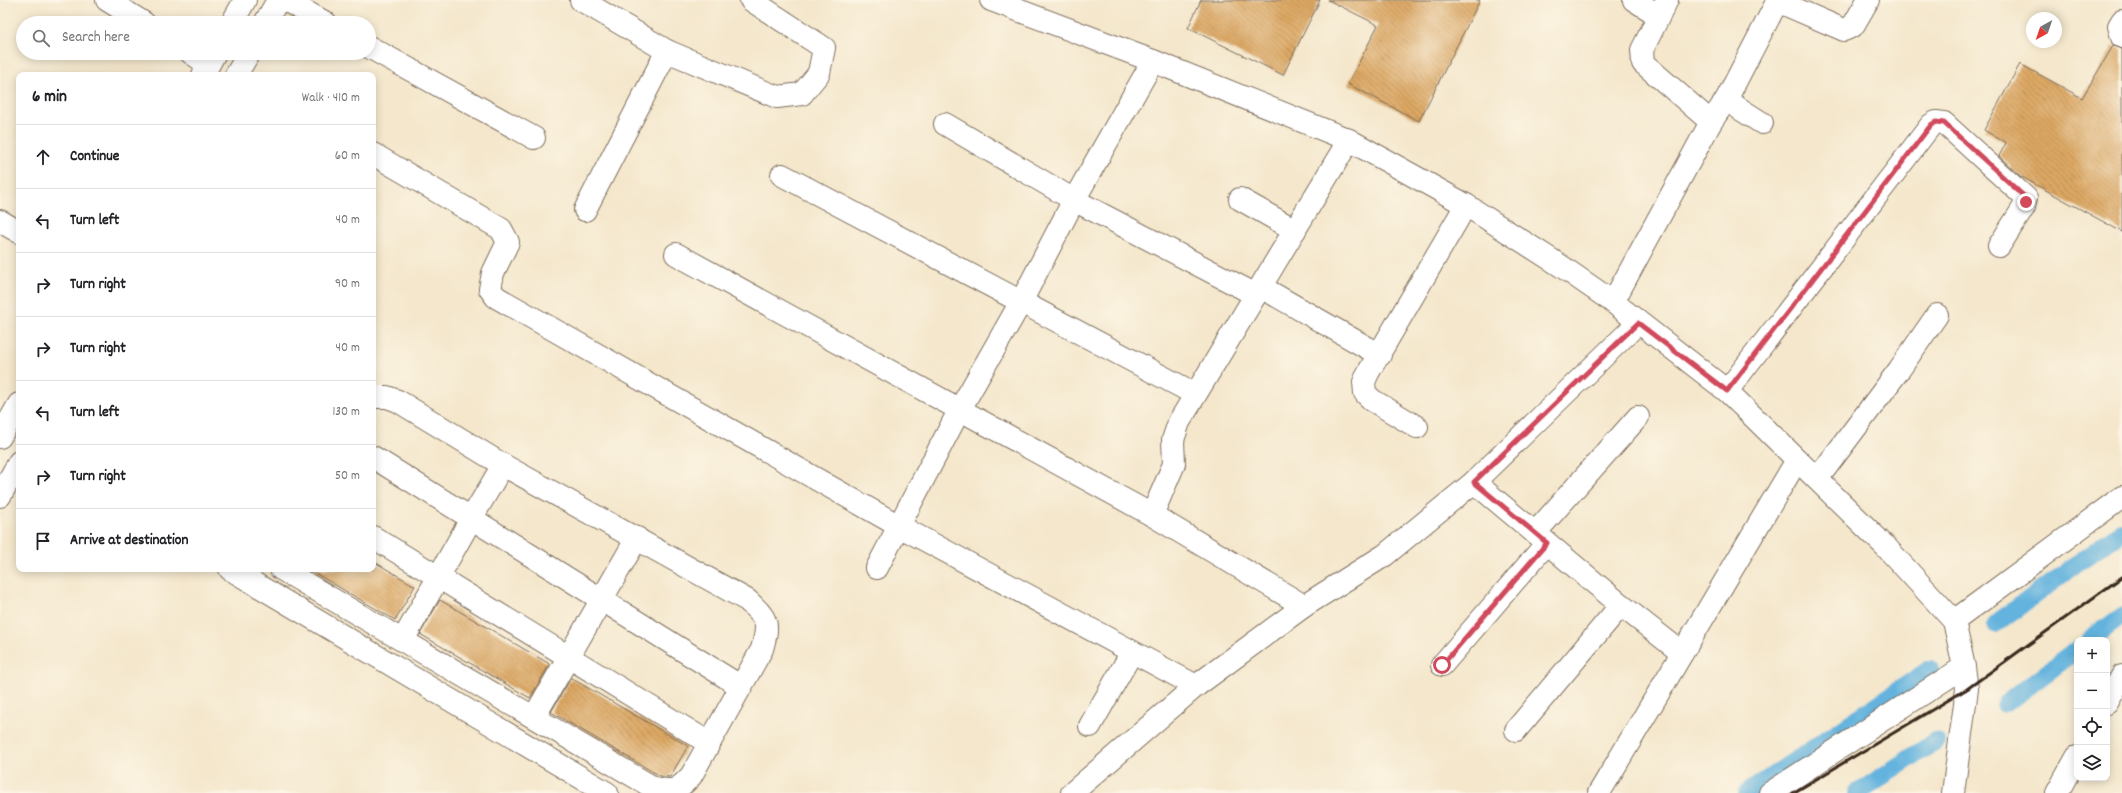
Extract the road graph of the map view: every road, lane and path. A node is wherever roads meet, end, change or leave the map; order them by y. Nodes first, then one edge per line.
1 (108, 0) edge
2 (244, 0) edge
3 (278, 0) edge
4 (285, 0) edge
5 (581, 0) edge
6 (751, 0) edge
7 (991, 0) edge
8 (1634, 0) edge
9 (1777, 0) edge
10 (1868, 0) edge
11 (1662, 8) edge
12 (133, 16) edge
13 (236, 16) edge
14 (270, 16) edge
15 (314, 16) edge
16 (2122, 21) edge
17 (2122, 38) edge
18 (376, 50) edge
19 (667, 51) junction
20 (245, 60) edge
21 (1153, 61) junction
22 (238, 72) edge
23 (1726, 100) junction
24 (1711, 122) junction
25 (1762, 123) dead end
26 (945, 124) dead end
27 (534, 138) dead end
28 (1349, 140) junction
29 (376, 156) edge
30 (782, 176) dead end
31 (1240, 199) dead end
32 (1074, 200) junction
33 (1466, 205) junction
34 (585, 210) dead end
35 (0, 221) edge
36 (16, 230) edge
37 (1295, 230) junction
38 (1999, 246) dead end
39 (676, 254) dead end
40 (1259, 291) junction
41 (1021, 302) junction
42 (1613, 302) junction
43 (1937, 315) dead end
44 (1638, 323) junction
45 (1380, 355) junction
46 (1727, 391) junction
47 (1195, 394) junction
48 (376, 397) edge
49 (960, 408) junction
50 (16, 409) edge
51 (1638, 418) dead end
52 (1417, 427) dead end
53 (0, 437) edge
54 (376, 459) edge
55 (1797, 460) junction
56 (504, 465) junction
57 (16, 467) edge
58 (1818, 478) junction
59 (1474, 482) junction
60 (0, 496) edge
61 (2122, 497) edge
62 (1152, 515) junction
63 (471, 519) junction
64 (899, 526) junction
65 (637, 538) junction
66 (1541, 538) junction
67 (376, 539) edge
68 (877, 568) dead end
69 (235, 572) edge
70 (286, 572) edge
71 (438, 577) junction
72 (602, 600) junction
73 (1304, 606) junction
74 (1621, 606) junction
75 (1954, 621) junction
76 (403, 640) junction
77 (1132, 652) junction
78 (1682, 653) junction
79 (569, 655) junction
80 (1442, 665) dead end
81 (1964, 667) junction
82 (2122, 676) edge
83 (740, 686) junction
84 (1196, 686) junction
85 (2110, 698) edge
86 (534, 717) junction
87 (1090, 726) dead end
88 (1516, 730) dead end
89 (709, 743) junction
90 (2074, 762) edge
91 (607, 793) edge
92 (1072, 793) edge
93 (1599, 793) edge
94 (1770, 793) edge
95 (1953, 793) edge
96 (2057, 793) edge

1 - 12 street
2 - 13 street
3 - 14 street
4 - 15 street
5 - 19 street
6 - 19 street
7 - 21 street
8 - 11 street
9 - 10 street
9 - 23 street
11 - 24 street
16 - 17 street
18 - 27 street
19 - 34 street
20 - 22 street
21 - 28 street
21 - 32 street
23 - 24 street
23 - 25 street
24 - 42 street
26 - 32 street
28 - 33 street
28 - 37 street
29 - 64 street
30 - 41 street
31 - 37 street
32 - 40 street
32 - 41 street
33 - 42 street
33 - 45 street
35 - 36 street
37 - 40 street
38 - 46 street
39 - 49 street
40 - 45 street
40 - 47 street
41 - 47 street
41 - 49 street
42 - 44 street
43 - 58 street
44 - 46 street
44 - 59 street
45 - 52 street
46 - 55 street
47 - 62 street
48 - 56 street
49 - 62 street
49 - 64 street
50 - 53 street
51 - 66 street
54 - 63 street
55 - 58 street
55 - 78 street
56 - 63 street
56 - 65 street
57 - 60 street
58 - 75 street
59 - 66 street
59 - 73 street
61 - 75 street
62 - 73 street
63 - 71 street
63 - 72 street
64 - 68 street
64 - 77 street
65 - 72 street
65 - 83 street
66 - 74 street
66 - 80 street
67 - 71 street
69 - 91 street
70 - 76 street
71 - 76 street
71 - 79 street
72 - 79 street
72 - 83 street
73 - 84 street
74 - 78 street
74 - 88 street
75 - 81 street
76 - 86 street
77 - 84 street
77 - 87 street
78 - 93 street
79 - 86 street
79 - 89 street
81 - 94 street
81 - 95 street
82 - 85 street
83 - 89 street
84 - 92 street
86 - 89 street
90 - 96 street

